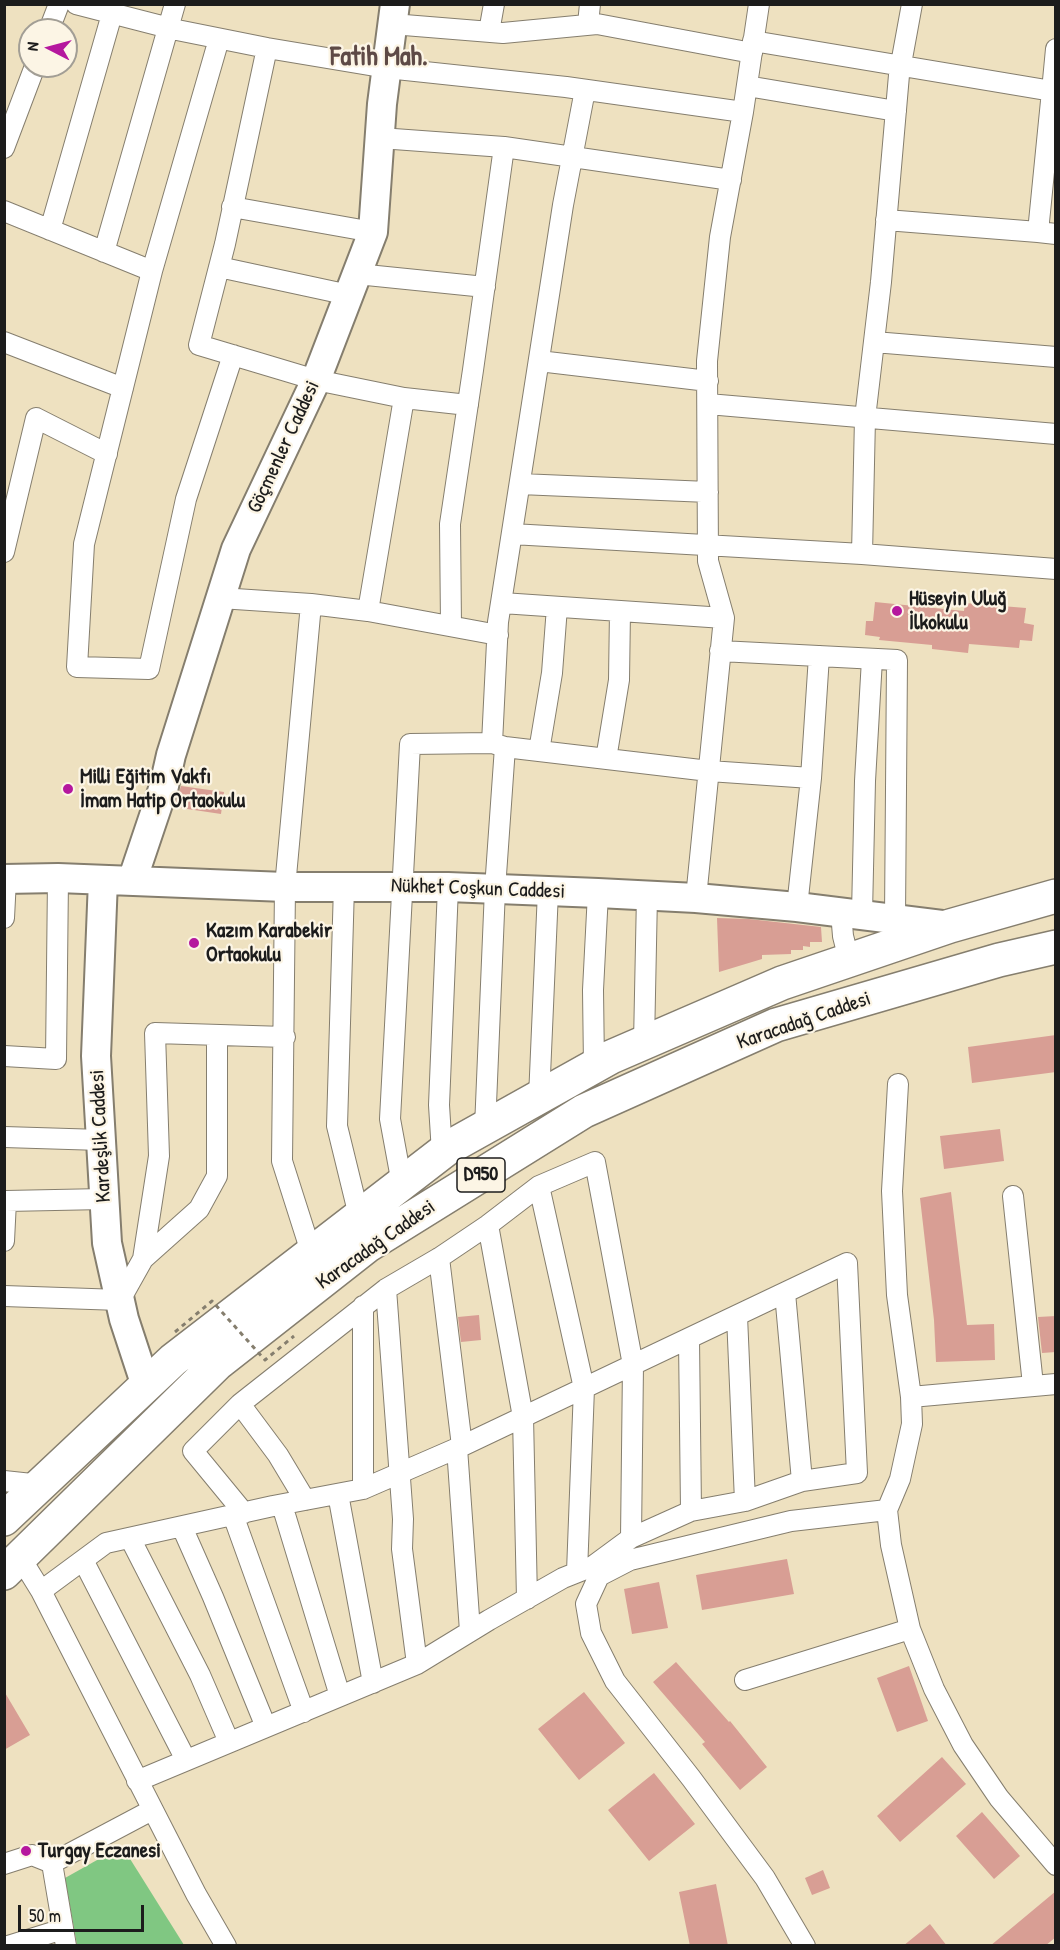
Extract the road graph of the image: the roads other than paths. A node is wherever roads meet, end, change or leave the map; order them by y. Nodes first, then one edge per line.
1 (76, 4) edge
2 (175, 4) edge
3 (494, 4) edge
4 (590, 4) edge
5 (759, 4) edge
6 (912, 4) edge
7 (112, 14) junction
8 (394, 14) edge
9 (588, 24) junction
10 (168, 28) junction
11 (489, 32) junction
12 (219, 39) junction
13 (753, 47) junction
14 (267, 48) junction
15 (1056, 49) edge
16 (901, 65) junction
17 (387, 68) junction
18 (31, 78) edge
19 (747, 86) junction
20 (585, 90) junction
21 (1052, 91) junction
22 (896, 111) junction
23 (743, 112) junction
24 (380, 138) junction
25 (504, 147) junction
26 (4, 148) edge
27 (573, 156) junction
28 (731, 180) junction
29 (232, 207) junction
30 (4, 211) edge
31 (886, 220) junction
32 (50, 230) junction
33 (373, 232) junction
34 (1047, 233) edge
35 (104, 252) junction
36 (219, 267) junction
37 (152, 272) junction
38 (353, 284) junction
39 (485, 287) junction
40 (4, 342) edge
41 (874, 342) junction
42 (233, 355) junction
43 (1056, 357) edge
44 (539, 361) junction
45 (316, 380) junction
46 (708, 381) junction
47 (123, 388) junction
48 (404, 398) junction
49 (708, 404) junction
50 (468, 405) junction
51 (865, 417) junction
52 (1056, 434) edge
53 (107, 454) junction
54 (520, 484) junction
55 (708, 492) junction
56 (512, 534) junction
57 (708, 545) junction
58 (4, 552) edge
59 (862, 554) junction
60 (1056, 569) edge
61 (220, 597) junction
62 (502, 603) junction
63 (311, 604) junction
64 (557, 607) junction
65 (368, 611) junction
66 (620, 611) junction
67 (724, 618) junction
68 (451, 626) junction
69 (498, 635) junction
70 (720, 651) junction
71 (819, 656) junction
72 (872, 659) junction
73 (498, 745) junction
74 (539, 751) junction
75 (606, 759) junction
76 (709, 771) junction
77 (810, 778) junction
78 (57, 878) junction
79 (5, 879) edge
80 (103, 880) junction
81 (132, 881) junction
82 (344, 886) junction
83 (285, 887) junction
84 (401, 887) junction
85 (448, 887) junction
86 (495, 889) junction
87 (548, 891) junction
88 (598, 892) junction
89 (647, 895) junction
90 (1056, 896) edge
91 (696, 898) junction
92 (797, 907) junction
93 (852, 913) junction
94 (4, 918) edge
95 (895, 918) junction
96 (950, 926) junction
97 (1056, 947) edge
98 (849, 960) junction
99 (218, 1035) junction
100 (285, 1037) junction
101 (644, 1042) junction
102 (4, 1056) edge
103 (594, 1066) junction
104 (898, 1084) dead end
105 (539, 1098) junction
106 (484, 1128) junction
107 (4, 1137) edge
108 (101, 1140) junction
109 (442, 1153) junction
110 (402, 1184) junction
111 (539, 1186) junction
112 (1013, 1196) dead end
113 (104, 1199) junction
114 (358, 1216) junction
115 (488, 1225) junction
116 (4, 1241) edge
117 (311, 1252) junction
118 (439, 1258) junction
119 (143, 1259) junction
120 (386, 1289) junction
121 (785, 1293) junction
122 (4, 1296) edge
123 (120, 1300) junction
124 (363, 1306) junction
125 (737, 1316) junction
126 (689, 1339) junction
127 (633, 1365) junction
128 (1056, 1384) edge
129 (1033, 1385) junction
130 (146, 1386) junction
131 (584, 1388) junction
132 (911, 1397) junction
133 (240, 1404) junction
134 (523, 1417) junction
135 (460, 1447) junction
136 (399, 1473) junction
137 (4, 1481) edge
138 (802, 1481) junction
139 (41, 1485) junction
140 (363, 1489) junction
141 (338, 1494) junction
142 (305, 1500) junction
143 (745, 1500) junction
144 (282, 1505) junction
145 (887, 1510) junction
146 (691, 1511) junction
147 (238, 1514) junction
148 (4, 1519) edge
149 (182, 1527) junction
150 (130, 1538) junction
151 (632, 1538) junction
152 (83, 1560) junction
153 (12, 1565) edge
154 (577, 1572) junction
155 (40, 1591) junction
156 (527, 1599) junction
157 (910, 1629) junction
158 (470, 1631) junction
159 (417, 1665) junction
160 (745, 1680) dead end
161 (373, 1683) junction
162 (340, 1696) junction
163 (304, 1712) junction
164 (266, 1728) junction
165 (229, 1743) junction
166 (186, 1760) junction
167 (137, 1781) junction
168 (152, 1810) junction
169 (52, 1863) junction
170 (4, 1864) edge
171 (1056, 1865) edge
172 (64, 1937) edge
173 (8, 1946) edge
174 (226, 1946) edge
175 (805, 1946) edge

1 - 7 street
2 - 10 street
3 - 11 street
4 - 9 street
5 - 13 street
6 - 16 street
7 - 10 street
7 - 32 street
8 - 11 street
8 - 17 street, Göçmenler Caddesi
9 - 11 street
9 - 13 street
10 - 12 street
10 - 35 street
12 - 14 street
12 - 37 street
13 - 16 street
13 - 19 street
14 - 17 street
14 - 29 street
15 - 21 street
16 - 21 street
16 - 22 street
17 - 20 street
17 - 24 street, Göçmenler Caddesi
18 - 26 street
19 - 22 street
19 - 23 street
20 - 23 street
20 - 27 street
21 - 34 street
22 - 31 street
23 - 28 street
24 - 25 street
24 - 33 street, Göçmenler Caddesi
25 - 27 street
25 - 39 street
27 - 28 street
27 - 44 street
28 - 46 street
29 - 33 street
29 - 36 street
30 - 32 street
31 - 34 street
31 - 41 street
32 - 35 street
33 - 38 street, Göçmenler Caddesi
35 - 37 street
36 - 38 street
36 - 42 street
37 - 47 street
38 - 39 street
38 - 45 street, Göçmenler Caddesi
39 - 50 street
40 - 47 street
41 - 43 street
41 - 51 street
42 - 45 street
42 - 53 street
44 - 46 street
44 - 54 street
45 - 48 street
45 - 61 street, Göçmenler Caddesi
46 - 49 street
47 - 53 street
48 - 50 street
48 - 65 street
49 - 51 street
49 - 55 street
50 - 68 street
51 - 52 street
51 - 59 street
53 - 58 street
54 - 55 street
54 - 56 street
55 - 57 street
56 - 57 street
56 - 62 street
57 - 59 street
57 - 67 street
59 - 60 street
61 - 63 street
61 - 81 street, Göçmenler Caddesi
62 - 64 street
62 - 69 street
63 - 65 street
63 - 83 street
64 - 66 street
64 - 74 street
65 - 68 street
66 - 67 street
66 - 75 street
67 - 70 street
68 - 69 street
69 - 73 street
70 - 71 street
70 - 76 street
71 - 72 street
71 - 77 street
72 - 93 street
72 - 95 street
73 - 74 street
73 - 84 street
73 - 86 street
74 - 75 street
75 - 76 street
76 - 77 street
76 - 91 street
77 - 92 street
78 - 79 street, Nükhet Coşkun Caddesi
78 - 80 street, Nükhet Coşkun Caddesi
78 - 102 street
79 - 94 street
80 - 81 street, Nükhet Coşkun Caddesi
80 - 108 street, Kardeşlik Caddesi
81 - 83 street, Nükhet Coşkun Caddesi
82 - 83 street, Nükhet Coşkun Caddesi
82 - 84 street, Nükhet Coşkun Caddesi
82 - 114 street
83 - 100 street
84 - 85 street, Nükhet Coşkun Caddesi
84 - 110 street
85 - 86 street, Nükhet Coşkun Caddesi
85 - 109 street
86 - 87 street, Nükhet Coşkun Caddesi
86 - 106 street
87 - 88 street, Nükhet Coşkun Caddesi
87 - 105 street
88 - 89 street, Nükhet Coşkun Caddesi
88 - 103 street
89 - 91 street, Nükhet Coşkun Caddesi
89 - 101 street
90 - 96 highway, Karacadağ Caddesi / D950
91 - 92 street, Nükhet Coşkun Caddesi
92 - 93 street, Nükhet Coşkun Caddesi
93 - 95 street, Nükhet Coşkun Caddesi
93 - 98 street
95 - 96 street, Nükhet Coşkun Caddesi
96 - 98 highway, Karacadağ Caddesi / D950
97 - 153 highway, Karacadağ Caddesi / D950
98 - 101 highway, Karacadağ Caddesi / D950
99 - 100 street
99 - 119 street
99 - 119 street
100 - 117 street
101 - 103 highway, Karacadağ Caddesi / D950
103 - 105 highway, Karacadağ Caddesi / D950
104 - 132 street
105 - 106 highway, Karacadağ Caddesi / D950
106 - 109 highway, Karacadağ Caddesi / D950
107 - 108 street
108 - 113 street, Kardeşlik Caddesi
109 - 110 highway, Karacadağ Caddesi / D950
110 - 114 highway, Karacadağ Caddesi / D950
111 - 115 street
111 - 127 street
111 - 131 street
112 - 129 street
113 - 116 street
113 - 123 street, Kardeşlik Caddesi
114 - 117 highway, Karacadağ Caddesi / D950
115 - 118 street
115 - 134 street
117 - 130 highway, Karacadağ Caddesi / D950
118 - 120 street
118 - 135 street
119 - 123 street
120 - 124 street
120 - 136 street
121 - 125 street
121 - 138 street
121 - 138 street
122 - 123 street
123 - 130 street, Kardeşlik Caddesi
124 - 133 street
124 - 140 street
125 - 126 street
125 - 143 street
126 - 127 street
126 - 146 street
127 - 131 street
127 - 151 street
128 - 129 street
129 - 132 street
130 - 139 highway, Karacadağ Caddesi / D950
131 - 134 street
131 - 154 street
132 - 145 street
133 - 142 street
133 - 147 street
134 - 135 street
134 - 156 street
135 - 136 street
135 - 158 street
136 - 140 street
136 - 159 street
137 - 139 street
138 - 143 street
139 - 148 highway, Karacadağ Caddesi / D950
140 - 141 street
141 - 142 street
141 - 161 street
142 - 144 street
143 - 146 street
144 - 147 street
144 - 162 street
145 - 157 street
145 - 175 street
146 - 151 street
147 - 149 street
147 - 163 street
149 - 150 street
149 - 164 street
150 - 152 street
150 - 165 street
151 - 154 street
152 - 155 street
152 - 166 street
153 - 155 street
154 - 156 street
155 - 167 street
156 - 158 street
157 - 160 street
157 - 171 street
158 - 159 street
159 - 161 street
161 - 162 street
162 - 163 street
163 - 164 street
164 - 165 street
165 - 166 street
166 - 167 street
167 - 168 street
168 - 169 street
168 - 174 street
169 - 170 street
169 - 172 street
172 - 173 street

